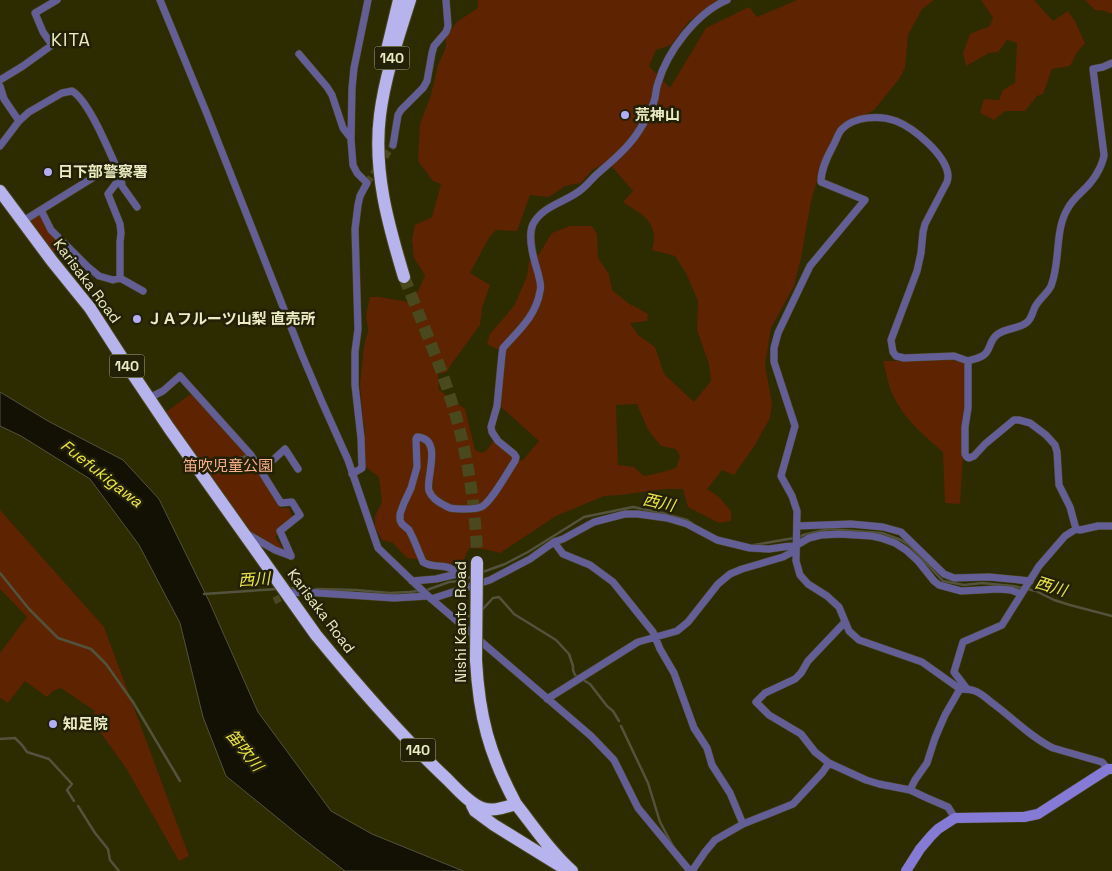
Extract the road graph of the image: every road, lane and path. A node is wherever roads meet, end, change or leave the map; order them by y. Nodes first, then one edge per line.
1 (56, 0) edge
2 (160, 0) edge
3 (368, 0) edge
4 (399, 0) edge
5 (411, 0) edge
6 (446, 0) edge
7 (727, 0) edge
8 (299, 54) dead end
9 (1112, 63) edge
10 (0, 80) edge
11 (0, 86) edge
12 (380, 117) junction
13 (19, 121) junction
14 (351, 137) junction
15 (393, 145) tunnel mouth
16 (0, 146) edge
17 (115, 164) junction
18 (121, 177) junction
19 (0, 191) edge
20 (137, 207) dead end
21 (41, 210) junction
22 (23, 221) junction
23 (404, 276) tunnel mouth
24 (120, 278) junction
25 (143, 291) dead end
26 (968, 360) junction
27 (149, 398) junction
28 (298, 469) dead end
29 (261, 471) junction
30 (352, 474) junction
31 (797, 526) junction
32 (1112, 526) edge
33 (1076, 529) junction
34 (248, 540) junction
35 (554, 542) junction
36 (796, 548) junction
37 (477, 552) tunnel mouth
38 (412, 581) junction
39 (1030, 581) junction
40 (287, 591) junction
41 (1022, 594) junction
42 (430, 598) junction
43 (845, 622) junction
44 (656, 638) junction
45 (964, 689) junction
46 (547, 699) junction
47 (829, 763) junction
48 (1110, 769) edge
49 (910, 790) junction
50 (466, 797) junction
51 (516, 804) junction
52 (956, 818) junction
53 (743, 824) junction
54 (570, 871) edge
55 (691, 871) edge
56 (906, 871) edge

1 - 10 street
2 - 30 street
3 - 14 street
4 - 12 highway
5 - 12 highway, 140
6 - 15 street
7 - 38 street
8 - 14 street
9 - 26 street
11 - 13 street
12 - 23 highway, 140
13 - 16 street
13 - 17 street
14 - 30 street
17 - 18 street
17 - 21 street
18 - 20 street
18 - 24 street
19 - 22 highway, Karisaka Road / 140
21 - 22 street
21 - 24 street
22 - 27 highway, Karisaka Road / 140
24 - 25 street
26 - 31 street
26 - 33 street
27 - 29 street
27 - 34 highway, Karisaka Road / 140
28 - 29 street
29 - 34 street
30 - 38 street
31 - 36 street
31 - 39 street
32 - 33 street
33 - 39 street
34 - 40 highway, Karisaka Road / 140
35 - 36 street
35 - 42 street
35 - 44 street
36 - 41 street
36 - 43 street
36 - 44 street
37 - 51 highway, Nishi Kanto Road, bridge
38 - 42 street
39 - 41 street
40 - 42 street
40 - 50 highway, Karisaka Road / 140
41 - 45 street
42 - 46 street
43 - 45 street
43 - 47 street
44 - 46 street
44 - 53 street
45 - 48 street
45 - 49 street
46 - 55 street
47 - 49 street
47 - 53 street
48 - 52 street
49 - 52 street
50 - 51 highway, Karisaka Road / 140
50 - 54 highway
51 - 54 highway
52 - 56 street
53 - 55 street

